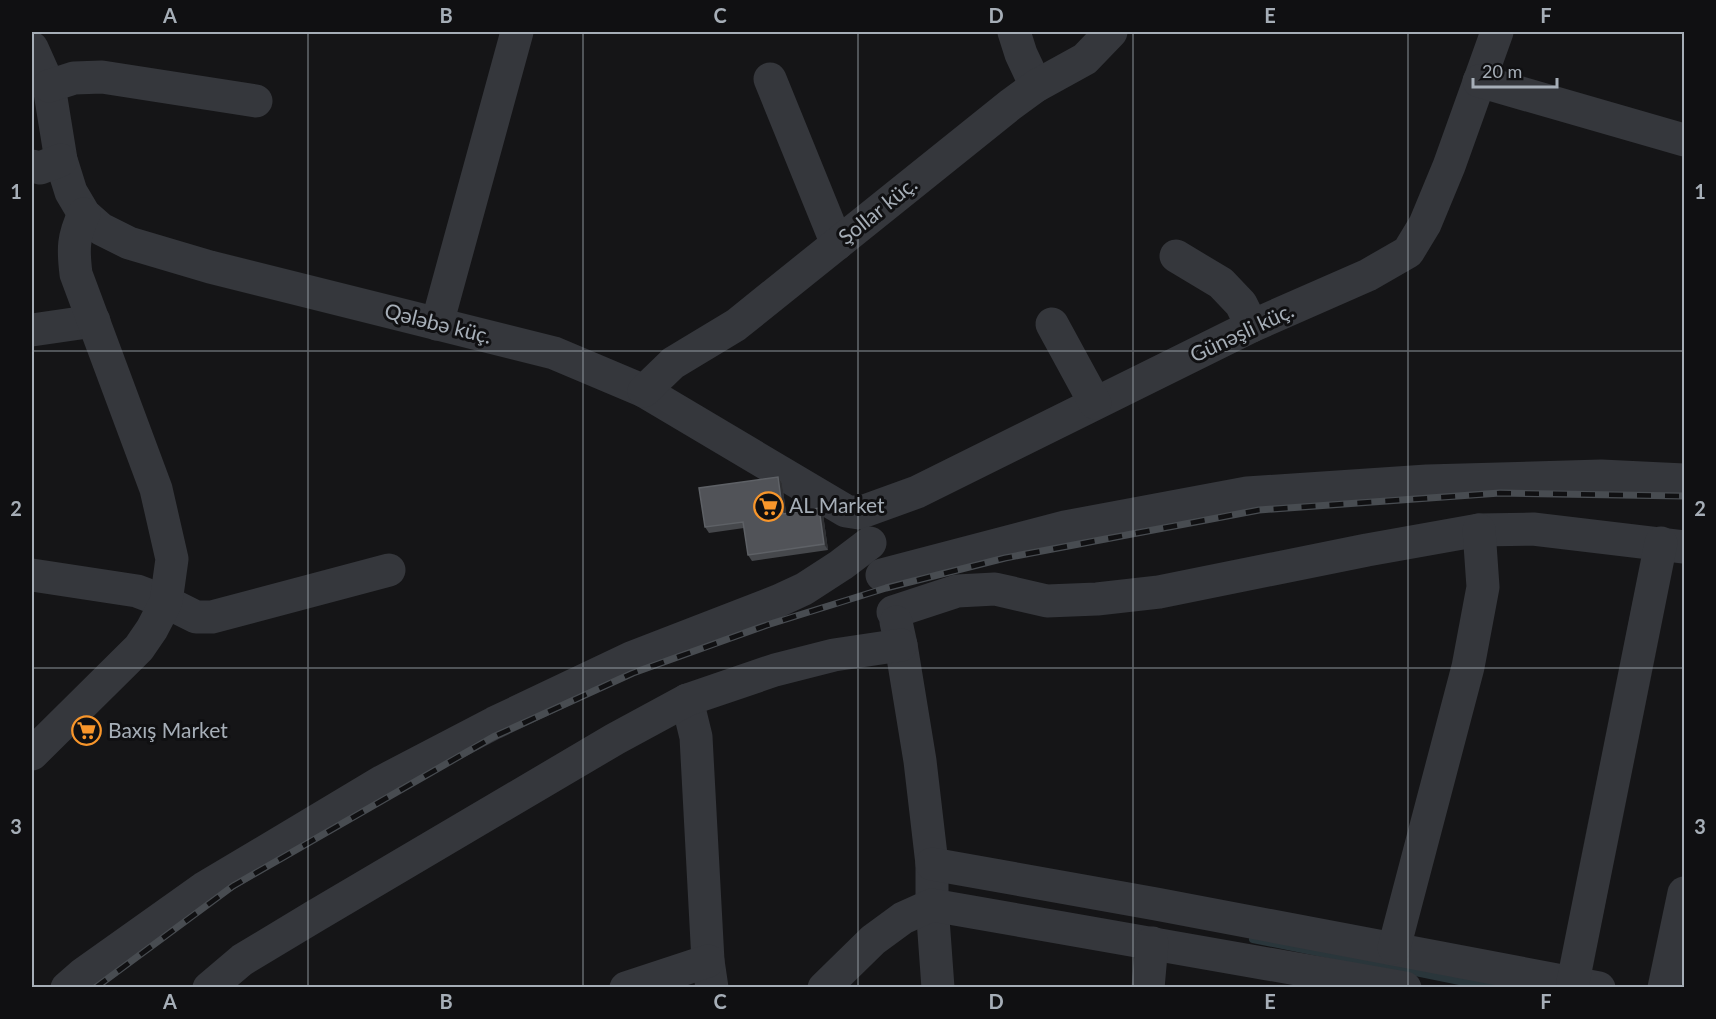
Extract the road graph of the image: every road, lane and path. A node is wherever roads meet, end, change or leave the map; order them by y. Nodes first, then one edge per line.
1 (517, 32) edge
2 (1014, 32) edge
3 (1111, 32) edge
4 (1497, 32) edge
5 (32, 48) edge
6 (770, 79) dead end
7 (1479, 81) junction
8 (49, 86) junction
9 (1036, 86) junction
10 (256, 101) dead end
11 (1684, 140) edge
12 (46, 163) edge
13 (84, 214) junction
14 (837, 244) junction
15 (1176, 256) dead end
16 (94, 321) junction
17 (437, 324) junction
18 (1052, 324) dead end
19 (1252, 326) junction
20 (32, 330) edge
21 (644, 391) junction
22 (1095, 403) junction
23 (1684, 480) edge
24 (859, 513) junction
25 (1479, 530) junction
26 (870, 543) junction
27 (1672, 545) edge
28 (389, 570) dead end
29 (32, 575) edge
30 (882, 575) junction
31 (166, 602) junction
32 (893, 612) junction
33 (901, 645) junction
34 (687, 700) junction
35 (32, 754) edge
36 (932, 864) junction
37 (1684, 892) edge
38 (932, 905) junction
39 (1152, 943) junction
40 (1394, 948) junction
41 (710, 974) edge
42 (1586, 985) edge
43 (67, 987) edge
44 (209, 987) edge
45 (626, 987) edge
46 (824, 987) edge
47 (938, 987) edge
48 (1148, 987) edge
49 (1399, 987) edge
50 (1664, 987) edge

1 - 17 street
2 - 9 street
3 - 9 street, Şollar küç.
4 - 7 street, Günəşli küç.
5 - 8 street, Qələbə küç.
6 - 14 street
7 - 11 street
7 - 19 street, Günəşli küç.
8 - 10 street
8 - 12 street, Qələbə küç.
9 - 14 street, Şollar küç.
12 - 13 street, Qələbə küç.
13 - 16 street
13 - 17 street, Qələbə küç.
14 - 21 street, Şollar küç.
15 - 19 street
16 - 20 street
16 - 31 street
17 - 21 street, Qələbə küç.
18 - 22 street
19 - 22 street, Günəşli küç.
21 - 24 street, Qələbə küç.
22 - 24 street, Günəşli küç.
23 - 30 street
24 - 26 street
25 - 27 street
25 - 32 street
25 - 40 street
26 - 30 street
26 - 43 street
27 - 42 street
28 - 31 street
29 - 31 street
30 - 32 street
31 - 35 street
32 - 33 street
33 - 34 street
33 - 36 street
34 - 41 street
34 - 44 street
36 - 38 street
36 - 40 street
37 - 50 street
38 - 39 street
38 - 46 street
38 - 47 street
39 - 48 street
39 - 49 street
40 - 42 street
41 - 45 street

